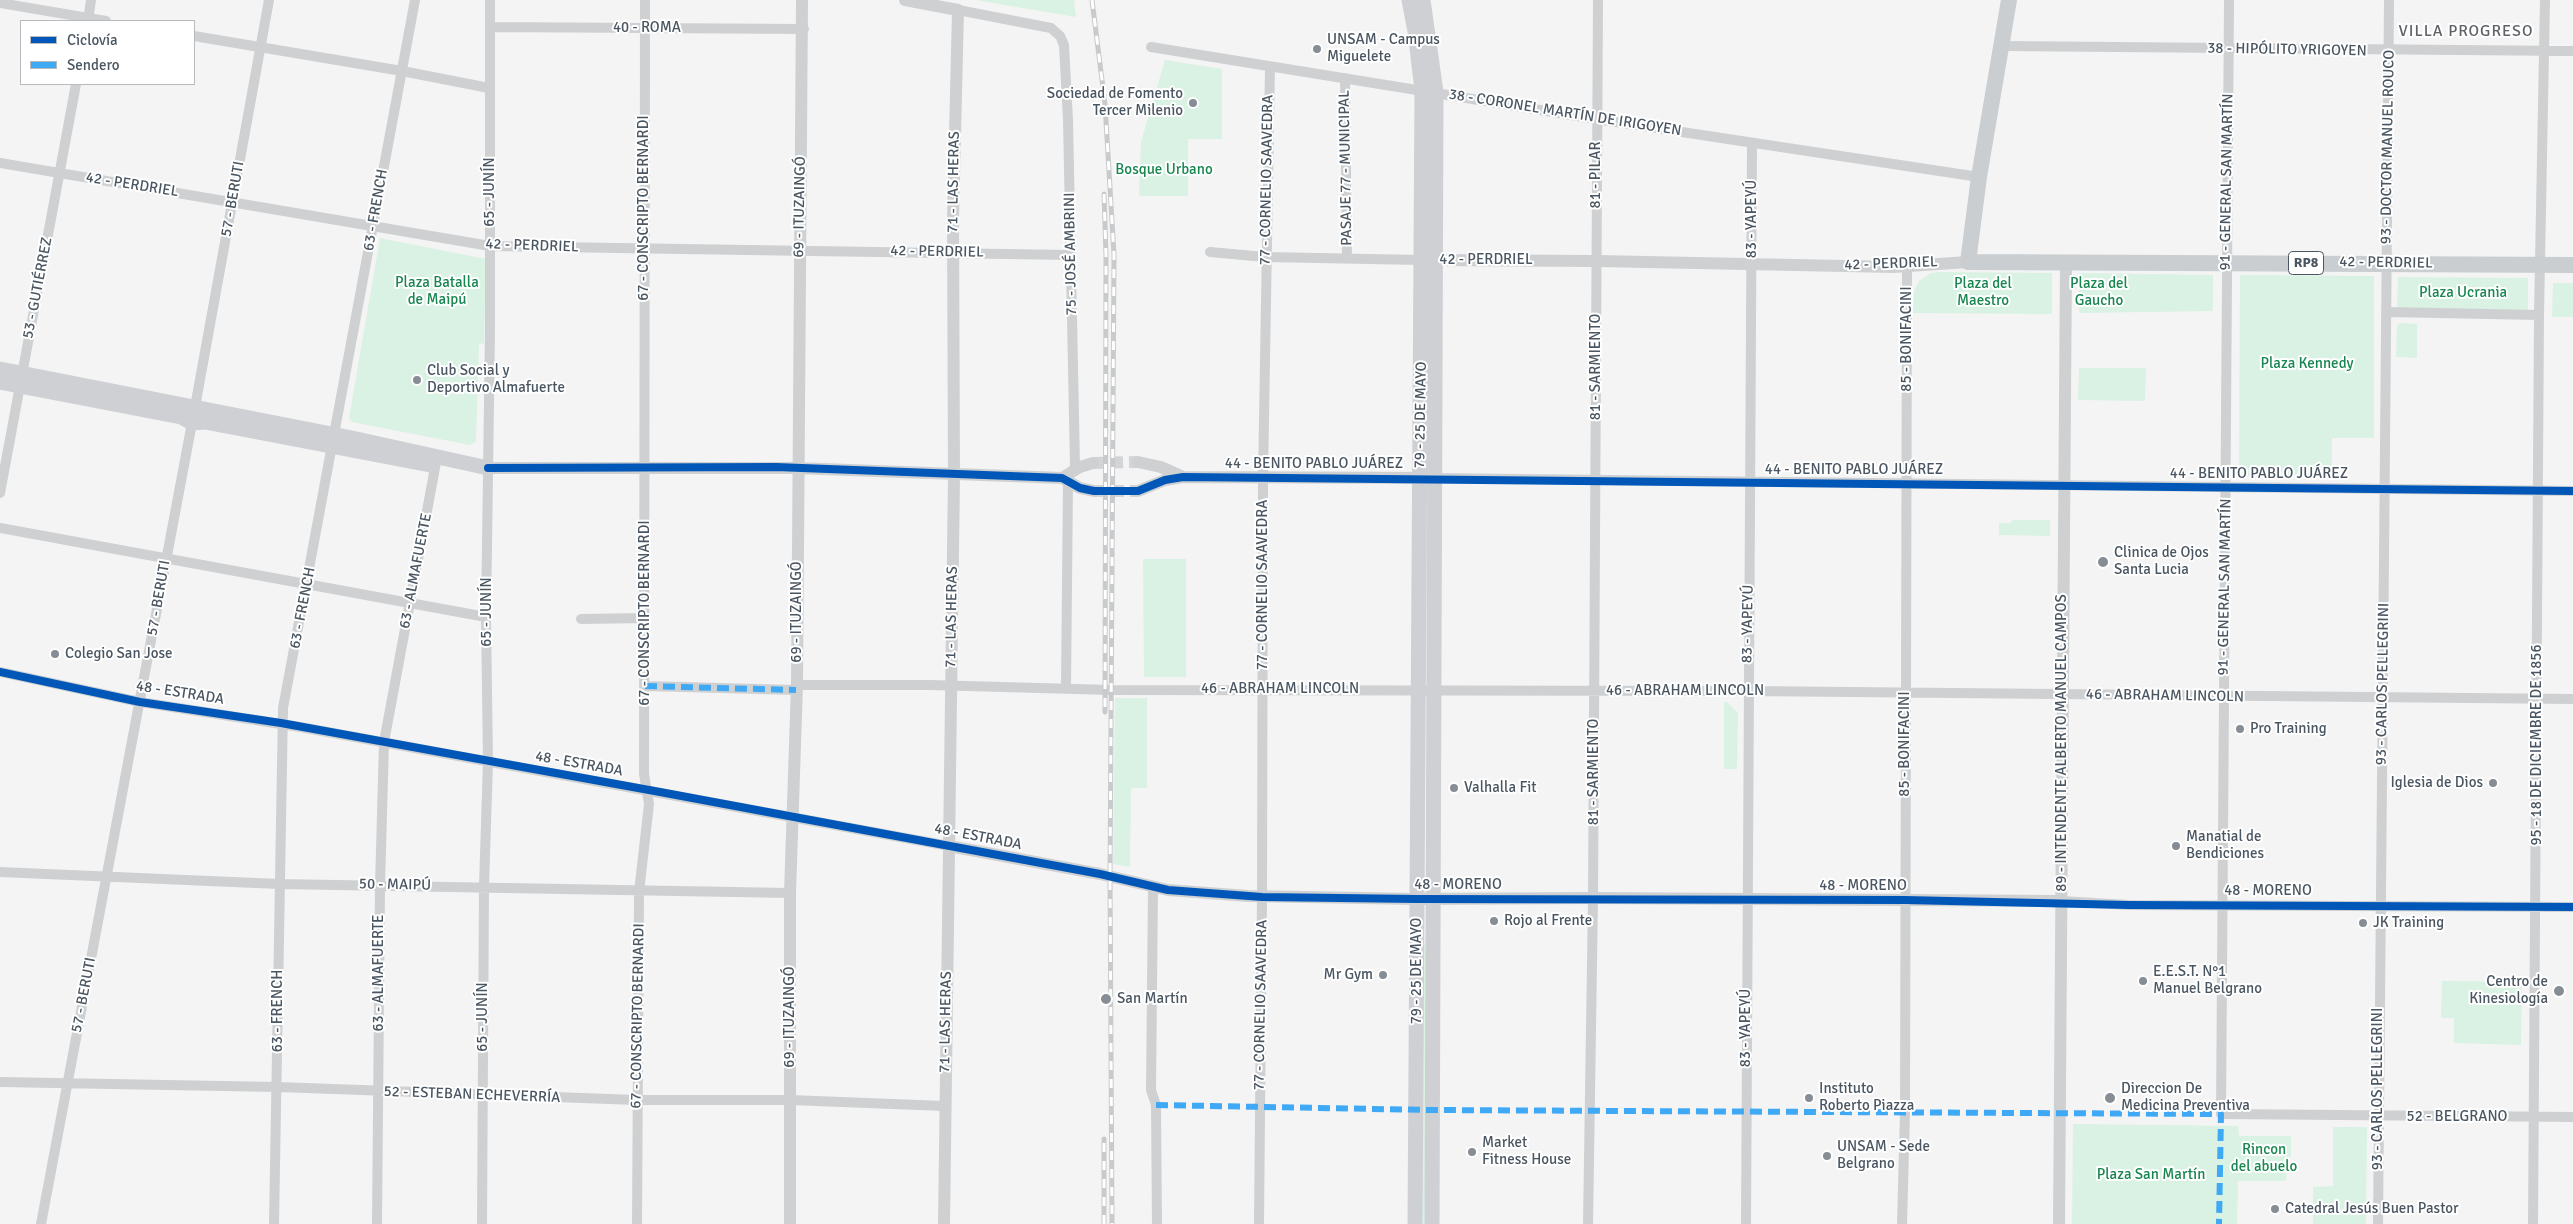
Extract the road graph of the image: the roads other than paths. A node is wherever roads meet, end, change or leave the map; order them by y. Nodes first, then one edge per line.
1 (91, 0) edge
2 (269, 0) edge
3 (416, 0) edge
4 (490, 0) edge
5 (645, 0) edge
6 (802, 0) edge
7 (905, 0) edge
8 (1409, 0) edge
9 (1422, 0) edge
10 (1598, 0) edge
11 (2009, 0) edge
12 (2229, 0) edge
13 (2389, 0) edge
14 (2545, 0) edge
15 (0, 3) edge
16 (958, 10) junction
17 (88, 20) edge
18 (490, 27) junction
19 (645, 28) junction
20 (804, 29) junction
21 (195, 36) edge
22 (2001, 46) junction
23 (1151, 47) dead end
24 (260, 48) junction
25 (2229, 49) junction
26 (2390, 51) junction
27 (2544, 51) junction
28 (2573, 51) edge
29 (1270, 67) junction
30 (402, 71) junction
31 (1345, 78) junction
32 (76, 85) edge
33 (489, 88) junction
34 (1429, 91) junction
35 (1596, 119) junction
36 (1752, 143) junction
37 (0, 163) edge
38 (60, 174) junction
39 (1979, 176) junction
40 (232, 201) junction
41 (372, 226) junction
42 (490, 246) junction
43 (643, 248) junction
44 (800, 250) junction
45 (1210, 252) dead end
46 (954, 253) junction
47 (1070, 255) junction
48 (1266, 257) junction
49 (1347, 258) junction
50 (1428, 260) junction
51 (1596, 261) junction
52 (1968, 262) junction
53 (2066, 262) junction
54 (2226, 263) junction
55 (2387, 263) junction
56 (1752, 264) junction
57 (1907, 265) junction
58 (2540, 265) junction
59 (2573, 265) edge
60 (2387, 312) junction
61 (2539, 315) junction
62 (0, 369) edge
63 (21, 380) junction
64 (0, 382) edge
65 (195, 407) junction
66 (192, 422) junction
67 (334, 441) junction
68 (436, 462) junction
69 (1138, 462) tunnel mouth
70 (1093, 463) tunnel mouth
71 (646, 467) junction
72 (488, 468) junction
73 (797, 468) junction
74 (954, 476) junction
75 (1067, 477) junction
76 (1184, 477) junction
77 (1263, 478) junction
78 (1418, 478) junction
79 (1434, 478) junction
80 (1595, 481) junction
81 (1750, 483) junction
82 (1906, 484) junction
83 (2064, 486) junction
84 (2226, 488) junction
85 (2384, 488) junction
86 (1094, 491) tunnel mouth
87 (2539, 491) junction
88 (2573, 491) edge
89 (1138, 492) tunnel mouth
90 (0, 493) edge
91 (0, 528) edge
92 (166, 559) junction
93 (307, 584) junction
94 (409, 604) junction
95 (486, 617) junction
96 (581, 618) dead end
97 (646, 618) junction
98 (0, 672) edge
99 (951, 685) junction
100 (645, 686) junction
101 (796, 687) junction
102 (1066, 688) junction
103 (1262, 689) junction
104 (1418, 689) junction
105 (1434, 689) junction
106 (1747, 690) junction
107 (1594, 691) junction
108 (1905, 693) junction
109 (2062, 695) junction
110 (2224, 697) junction
111 (2384, 697) junction
112 (2538, 699) junction
113 (2573, 699) edge
114 (140, 702) junction
115 (281, 723) junction
116 (384, 742) junction
117 (488, 762) junction
118 (646, 790) junction
119 (793, 818) junction
120 (949, 846) junction
121 (0, 872) edge
122 (106, 878) junction
123 (279, 884) junction
124 (380, 886) junction
125 (484, 886) junction
126 (1153, 888) junction
127 (639, 892) junction
128 (790, 893) junction
129 (1262, 897) junction
130 (1593, 898) junction
131 (1417, 899) junction
132 (1433, 899) junction
133 (1748, 899) junction
134 (1905, 900) junction
135 (2061, 901) junction
136 (2222, 905) junction
137 (2379, 907) junction
138 (2536, 907) junction
139 (2573, 907) edge
140 (0, 1082) edge
141 (68, 1084) junction
142 (278, 1087) junction
143 (379, 1092) junction
144 (483, 1096) junction
145 (637, 1100) junction
146 (790, 1100) junction
147 (944, 1106) junction
148 (2221, 1114) joint
149 (2378, 1117) junction
150 (2535, 1117) junction
151 (2573, 1117) edge
152 (41, 1224) edge
153 (274, 1224) edge
154 (377, 1224) edge
155 (482, 1224) edge
156 (636, 1224) edge
157 (790, 1224) edge
158 (944, 1224) edge
159 (1157, 1224) edge
160 (1259, 1224) edge
161 (1416, 1224) edge
162 (1432, 1224) edge
163 (1588, 1224) edge
164 (1746, 1224) edge
165 (1902, 1224) edge
166 (2059, 1224) edge
167 (2378, 1224) edge
168 (2533, 1224) edge

1 - 17 street
2 - 24 street, 57 - BERUTI
3 - 30 street, 63 - FRENCH
4 - 18 street, 65 - JUNÍN
5 - 19 street, 67 - CONSCRIPTO BERNARDI
6 - 20 street, 69 - ITUZAINGÓ
7 - 16 street
8 - 34 main road, 79 - 25 DE MAYO
9 - 34 main road, 79 - 25 DE MAYO
10 - 35 street, 81 - PILAR
11 - 22 main road
12 - 25 street, 91 - GENERAL SAN MARTÍN
13 - 26 street, 93 - DOCTOR MANUEL ROUCO
14 - 27 street, 95 - 18 DE DICIEMBRE DE 1856
15 - 17 street
16 - 46 street, 71 - LAS HERAS
16 - 47 street, 75 - JOSÉ AMBRINI
18 - 19 street, 40 - ROMA
18 - 33 street, 65 - JUNÍN
19 - 20 street, 40 - ROMA
19 - 43 street, 67 - CONSCRIPTO BERNARDI
20 - 44 street, 69 - ITUZAINGÓ
21 - 24 street
22 - 25 street, 38 - HIPÓLITO YRIGOYEN
22 - 39 main road
23 - 29 street, 38 - CORONEL MARTÍN DE IRIGOYEN
24 - 30 street
24 - 40 street, 57 - BERUTI
25 - 26 street, 38 - HIPÓLITO YRIGOYEN
25 - 54 street, 91 - GENERAL SAN MARTÍN
26 - 27 street, 38 - HIPÓLITO YRIGOYEN
26 - 55 street, 93 - DOCTOR MANUEL ROUCO
27 - 28 street, 38 - HIPÓLITO YRIGOYEN
27 - 58 street, 95 - 18 DE DICIEMBRE DE 1856
29 - 31 street, 38 - CORONEL MARTÍN DE IRIGOYEN
29 - 48 street, 77 - CORNELIO SAAVEDRA
30 - 33 street
30 - 41 street, 63 - FRENCH
31 - 34 street, 38 - CORONEL MARTÍN DE IRIGOYEN
31 - 49 street, PASAJE 77 - MUNICIPAL
32 - 38 street, 53 - GUTIÉRREZ
33 - 42 street, 65 - JUNÍN
34 - 35 street, 38 - CORONEL MARTÍN DE IRIGOYEN
34 - 50 main road, 79 - 25 DE MAYO
35 - 36 street, 38 - CORONEL MARTÍN DE IRIGOYEN
35 - 51 street, 81 - PILAR
36 - 39 street, 38 - CORONEL MARTÍN DE IRIGOYEN
36 - 56 street, 83 - YAPEYÚ
37 - 38 street, 42 - PERDRIEL
38 - 40 street, 42 - PERDRIEL
38 - 63 street, 53 - GUTIÉRREZ
39 - 52 main road
40 - 41 street, 42 - PERDRIEL
40 - 65 street, 57 - BERUTI
41 - 42 street, 42 - PERDRIEL
41 - 67 street, 63 - FRENCH
42 - 43 street, 42 - PERDRIEL
42 - 72 street, 65 - JUNÍN
43 - 44 street, 42 - PERDRIEL
43 - 71 street, 67 - CONSCRIPTO BERNARDI
44 - 46 street, 42 - PERDRIEL
44 - 73 street, 69 - ITUZAINGÓ
45 - 48 street, 42 - PERDRIEL
46 - 47 street, 42 - PERDRIEL
46 - 74 street, 71 - LAS HERAS
47 - 75 street, 75 - JOSÉ AMBRINI
48 - 49 street, 42 - PERDRIEL
48 - 77 street, 77 - CORNELIO SAAVEDRA
49 - 50 street, 42 - PERDRIEL
50 - 51 street, 42 - PERDRIEL
50 - 78 main road, 79 - 25 DE MAYO
50 - 79 main road, 79 - 25 DE MAYO
51 - 56 street, 42 - PERDRIEL
51 - 80 street, 81 - SARMIENTO
52 - 53 main road, 42 - PERDRIEL / RP8
52 - 57 street, 42 - PERDRIEL
53 - 54 main road, 42 - PERDRIEL / RP8
53 - 83 street, 89 - INTENDENTE ALBERTO MANUEL CAMPOS
54 - 55 main road, 42 - PERDRIEL / RP8
54 - 84 street, 91 - GENERAL SAN MARTÍN
55 - 58 main road, 42 - PERDRIEL / RP8
55 - 60 street, 93 - CARLOS PELLEGRINI
56 - 57 street, 42 - PERDRIEL
56 - 81 street, 83 - YAPEYÚ
57 - 82 street, 85 - BONIFACINI
58 - 59 main road, 42 - PERDRIEL / RP8
58 - 61 street, 95 - 18 DE DICIEMBRE DE 1856
60 - 61 street
60 - 85 street, 93 - CARLOS PELLEGRINI
61 - 87 street, 95 - 18 DE DICIEMBRE DE 1856
62 - 63 main road
63 - 64 main road
63 - 65 main road
63 - 66 main road
63 - 90 street, 53 - GUTIÉRREZ
65 - 66 street, 57 - BERUTI
65 - 67 main road
66 - 67 main road
66 - 92 street, 57 - BERUTI
67 - 68 main road
67 - 93 street, 63 - FRENCH
68 - 72 main road
68 - 94 street, 63 - ALMAFUERTE
69 - 76 street, 44 - BENITO PABLO JUÁREZ
70 - 75 street
71 - 72 street
71 - 73 street
71 - 97 street, 67 - CONSCRIPTO BERNARDI
72 - 95 street, 65 - JUNÍN
73 - 74 street
73 - 101 street, 69 - ITUZAINGÓ
74 - 75 street
74 - 99 street, 71 - LAS HERAS
75 - 86 street
75 - 102 street, 75 - JOSÉ AMBRINI
76 - 77 street, 44 - BENITO PABLO JUÁREZ
76 - 89 street, 44 - BENITO PABLO JUÁREZ
77 - 78 street, 44 - BENITO PABLO JUÁREZ
77 - 103 street, 77 - CORNELIO SAAVEDRA
78 - 79 street, 44 - BENITO PABLO JUÁREZ
78 - 104 main road, 79 - 25 DE MAYO
79 - 80 street, 44 - BENITO PABLO JUÁREZ
79 - 105 main road, 79 - 25 DE MAYO
80 - 81 street, 44 - BENITO PABLO JUÁREZ
80 - 107 street, 81 - SARMIENTO
81 - 82 street, 44 - BENITO PABLO JUÁREZ
81 - 106 street, 83 - YAPEYÚ
82 - 83 street, 44 - BENITO PABLO JUÁREZ
82 - 108 street, 85 - BONIFACINI
83 - 84 street, 44 - BENITO PABLO JUÁREZ
83 - 109 street, 89 - INTENDENTE ALBERTO MANUEL CAMPOS
84 - 85 street, 44 - BENITO PABLO JUÁREZ
84 - 110 street, 91 - GENERAL SAN MARTÍN
85 - 87 street, 44 - BENITO PABLO JUÁREZ
85 - 111 street, 93 - CARLOS PELLEGRINI
87 - 88 street, 44 - BENITO PABLO JUÁREZ
87 - 112 street, 95 - 18 DE DICIEMBRE DE 1856
91 - 92 street
92 - 93 street
92 - 114 street, 57 - BERUTI
93 - 94 street
93 - 115 street, 63 - FRENCH
94 - 95 street
94 - 116 street, 63 - ALMAFUERTE
95 - 117 street, 65 - JUNÍN
96 - 97 street
97 - 100 street, 67 - CONSCRIPTO BERNARDI
98 - 114 street, 48 - ESTRADA
99 - 101 street, 46 - ABRAHAM LINCOLN
99 - 102 street, 46 - ABRAHAM LINCOLN
99 - 120 street, 71 - LAS HERAS
100 - 101 street, 46 - ABRAHAM LINCOLN
100 - 118 street, 67 - CONSCRIPTO BERNARDI
101 - 119 street, 69 - ITUZAINGÓ
102 - 103 street, 46 - ABRAHAM LINCOLN
103 - 104 street, 46 - ABRAHAM LINCOLN
103 - 129 street, 77 - CORNELIO SAAVEDRA
104 - 105 street, 46 - ABRAHAM LINCOLN
104 - 131 main road, 79 - 25 DE MAYO
105 - 107 street, 46 - ABRAHAM LINCOLN
105 - 132 main road, 79 - 25 DE MAYO
106 - 107 street, 46 - ABRAHAM LINCOLN
106 - 108 street, 46 - ABRAHAM LINCOLN
106 - 133 street, 83 - YAPEYÚ
107 - 130 street, 81 - SARMIENTO
108 - 109 street, 46 - ABRAHAM LINCOLN
108 - 134 street, 85 - BONIFACINI
109 - 110 street, 46 - ABRAHAM LINCOLN
109 - 135 street, 89 - INTENDENTE ALBERTO MANUEL CAMPOS
110 - 111 street, 46 - ABRAHAM LINCOLN
110 - 136 street, 91 - GENERAL SAN MARTÍN
111 - 112 street, 46 - ABRAHAM LINCOLN
111 - 137 street, 93 - CARLOS PELLEGRINI
112 - 113 street, 46 - ABRAHAM LINCOLN
112 - 138 street, 95 - 18 DE DICIEMBRE DE 1856
114 - 115 street, 48 - ESTRADA
114 - 122 street, 57 - BERUTI
115 - 116 street, 48 - ESTRADA
115 - 123 street, 63 - FRENCH
116 - 117 street, 48 - ESTRADA
116 - 124 street, 63 - ALMAFUERTE
117 - 118 street, 48 - ESTRADA
117 - 125 street, 65 - JUNÍN
118 - 119 street, 48 - ESTRADA
118 - 127 street, 67 - CONSCRIPTO BERNARDI
119 - 120 street, 48 - ESTRADA
119 - 128 street, 69 - ITUZAINGÓ
120 - 126 street, 48 - ESTRADA
120 - 147 street, 71 - LAS HERAS
121 - 122 street, 50 - MAIPÚ
122 - 123 street, 50 - MAIPÚ
122 - 141 street, 57 - BERUTI
123 - 124 street, 50 - MAIPÚ
123 - 142 street, 63 - FRENCH
124 - 125 street, 50 - MAIPÚ
124 - 143 street, 63 - ALMAFUERTE
125 - 127 street, 50 - MAIPÚ
125 - 144 street, 65 - JUNÍN
126 - 129 street, 48 - MORENO
126 - 159 street
127 - 128 street, 50 - MAIPÚ
127 - 145 street, 67 - CONSCRIPTO BERNARDI
128 - 146 street, 69 - ITUZAINGÓ
129 - 131 street, 48 - MORENO
129 - 160 street, 77 - CORNELIO SAAVEDRA
130 - 132 street, 48 - MORENO
130 - 133 street, 48 - MORENO
130 - 163 street, 81 - SARMIENTO
131 - 132 street, 48 - MORENO
131 - 161 main road, 79 - 25 DE MAYO
132 - 162 main road, 79 - 25 DE MAYO
133 - 134 street, 48 - MORENO
133 - 164 street, 83 - YAPEYÚ
134 - 135 street, 48 - MORENO
134 - 165 street, 85 - BONIFACINI
135 - 136 street, 48 - MORENO
135 - 166 street, 89 - INTENDENTE ALBERTO MANUEL CAMPOS
136 - 137 street, 48 - MORENO
136 - 148 street, 91 - GENERAL SAN MARTÍN
137 - 138 street, 48 - MORENO
137 - 149 street, 93 - CARLOS PELLEGRINI
138 - 139 street, 48 - MORENO
138 - 150 street, 95 - 18 DE DICIEMBRE DE 1856
140 - 141 street, 52 - ESTEBAN ECHEVERRÍA
141 - 142 street, 52 - ESTEBAN ECHEVERRÍA
141 - 152 street, 57 - BERUTI
142 - 143 street, 52 - ESTEBAN ECHEVERRÍA
142 - 153 street, 63 - FRENCH
143 - 144 street, 52 - ESTEBAN ECHEVERRÍA
143 - 154 street, 63 - ALMAFUERTE
144 - 145 street, 52 - ESTEBAN ECHEVERRÍA
144 - 155 street, 65 - JUNÍN
145 - 146 street, 52 - ESTEBAN ECHEVERRÍA
145 - 156 street, 67 - CONSCRIPTO BERNARDI
146 - 147 street, 52 - ESTEBAN ECHEVERRÍA
146 - 157 street, 69 - ITUZAINGÓ
147 - 158 street, 71 - LAS HERAS
148 - 149 street, 52 - BELGRANO
149 - 150 street, 52 - BELGRANO
149 - 167 street, 93 - CARLOS PELLEGRINI
150 - 151 street, 52 - BELGRANO
150 - 168 street, 95 - 18 DE DICIEMBRE DE 1856

